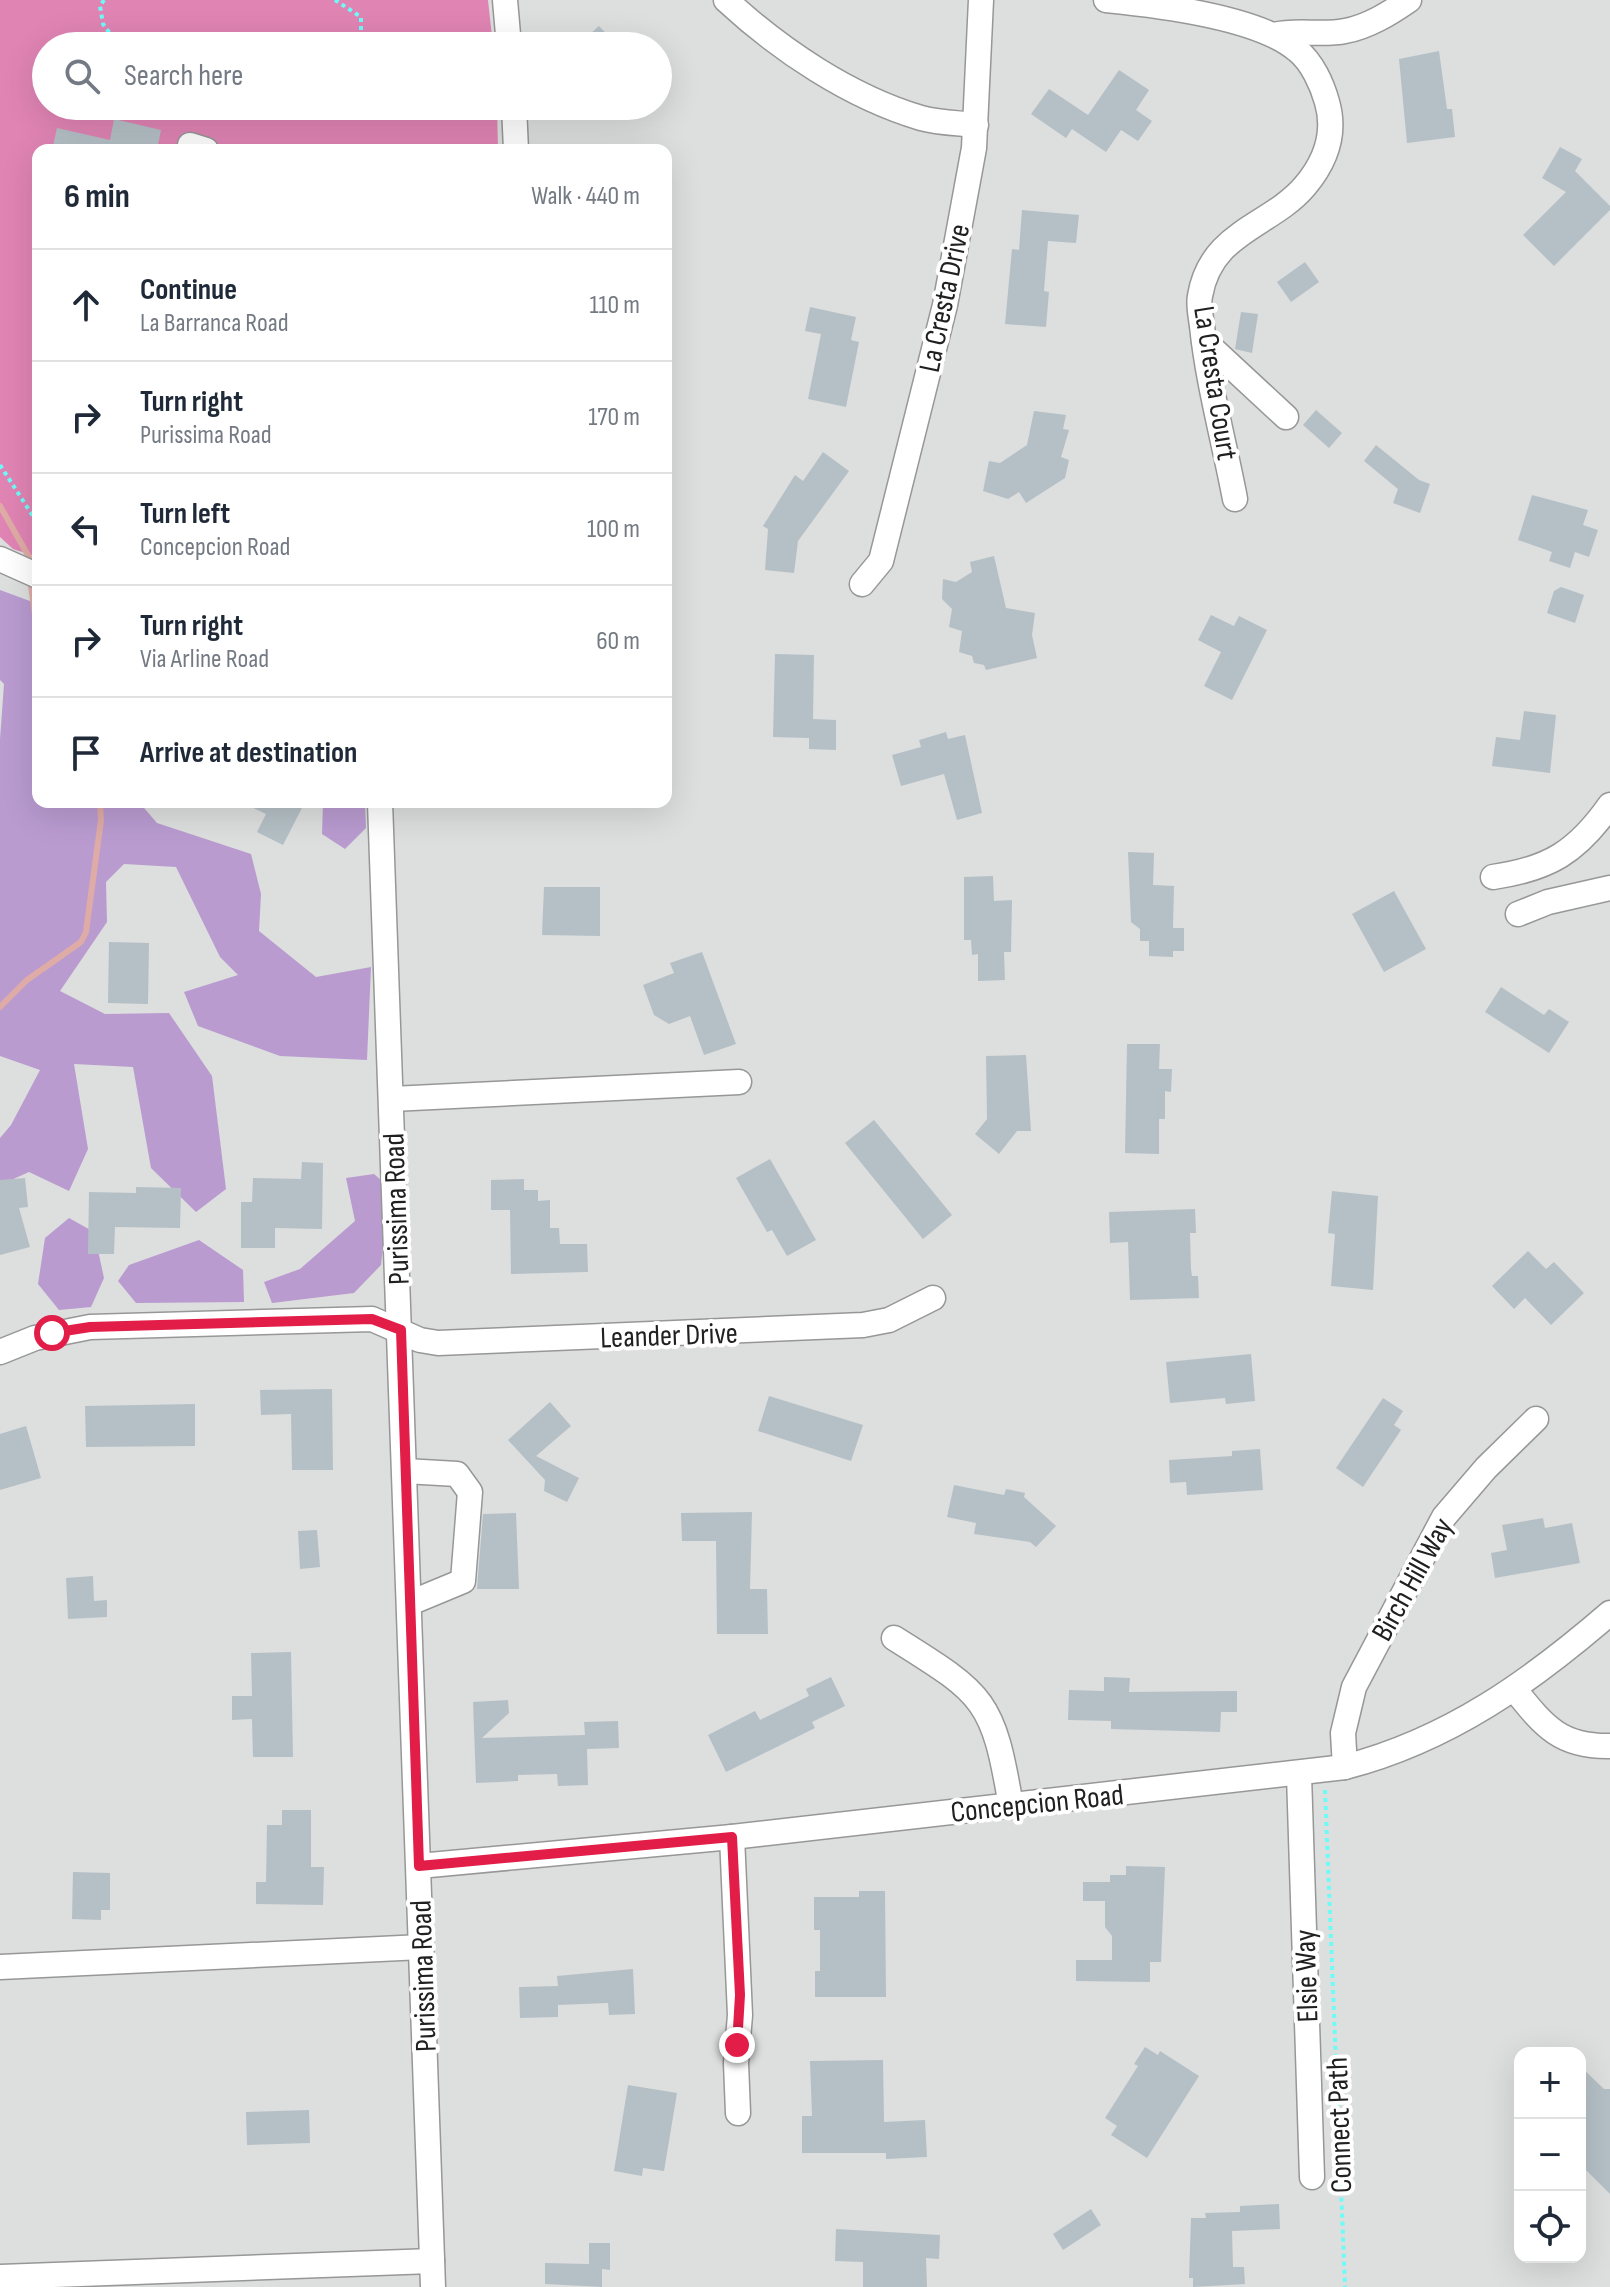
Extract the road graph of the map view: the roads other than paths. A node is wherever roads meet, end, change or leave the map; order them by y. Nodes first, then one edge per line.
1 (505, 0) edge
2 (726, 0) edge
3 (981, 0) edge
4 (1106, 0) edge
5 (1409, 0) edge
6 (508, 32) edge
7 (1274, 35) junction
8 (515, 120) edge
9 (976, 125) junction
10 (516, 144) edge
11 (1204, 341) junction
12 (1286, 417) dead end
13 (1235, 499) dead end
14 (0, 559) edge
15 (32, 573) edge
16 (862, 584) dead end
17 (1610, 805) edge
18 (380, 808) edge
19 (1493, 877) dead end
20 (1610, 888) edge
21 (1518, 914) dead end
22 (739, 1082) dead end
23 (392, 1099) junction
24 (933, 1298) dead end
25 (401, 1330) junction
26 (0, 1352) edge
27 (1536, 1419) dead end
28 (405, 1471) junction
29 (410, 1603) junction
30 (1610, 1613) edge
31 (894, 1638) dead end
32 (1515, 1690) junction
33 (1610, 1746) edge
34 (1334, 1769) junction
35 (1299, 1775) junction
36 (1011, 1806) junction
37 (732, 1837) junction
38 (419, 1866) junction
39 (422, 1947) junction
40 (0, 1967) edge
41 (738, 2113) dead end
42 (1312, 2177) dead end
43 (432, 2261) junction
44 (0, 2277) edge
45 (433, 2287) edge

1 - 6 street
2 - 9 street
3 - 9 street, La Cresta Drive
4 - 7 street, La Cresta Court
5 - 7 street
7 - 11 street, La Cresta Court
8 - 10 street
9 - 16 street, La Cresta Drive
11 - 12 street
11 - 13 street, La Cresta Court
14 - 15 street
17 - 19 street
18 - 23 street, Purissima Road
20 - 21 street
22 - 23 street
23 - 25 street, Purissima Road
24 - 25 street, Leander Drive
25 - 26 street, Leander Drive
25 - 28 street, Purissima Road
27 - 34 street, Birch Hill Way
28 - 29 street, Purissima Road
28 - 29 street
29 - 38 street, Purissima Road
30 - 32 street, Concepcion Road
31 - 36 street
32 - 33 street
32 - 34 street, Concepcion Road
34 - 35 street, Concepcion Road
35 - 36 street, Concepcion Road
35 - 42 street, Elsie Way
36 - 37 street, Concepcion Road
37 - 38 street, Concepcion Road
37 - 41 street
38 - 39 street, Purissima Road
39 - 40 street
39 - 43 street, Purissima Road
43 - 44 street
43 - 45 street, Purissima Road

